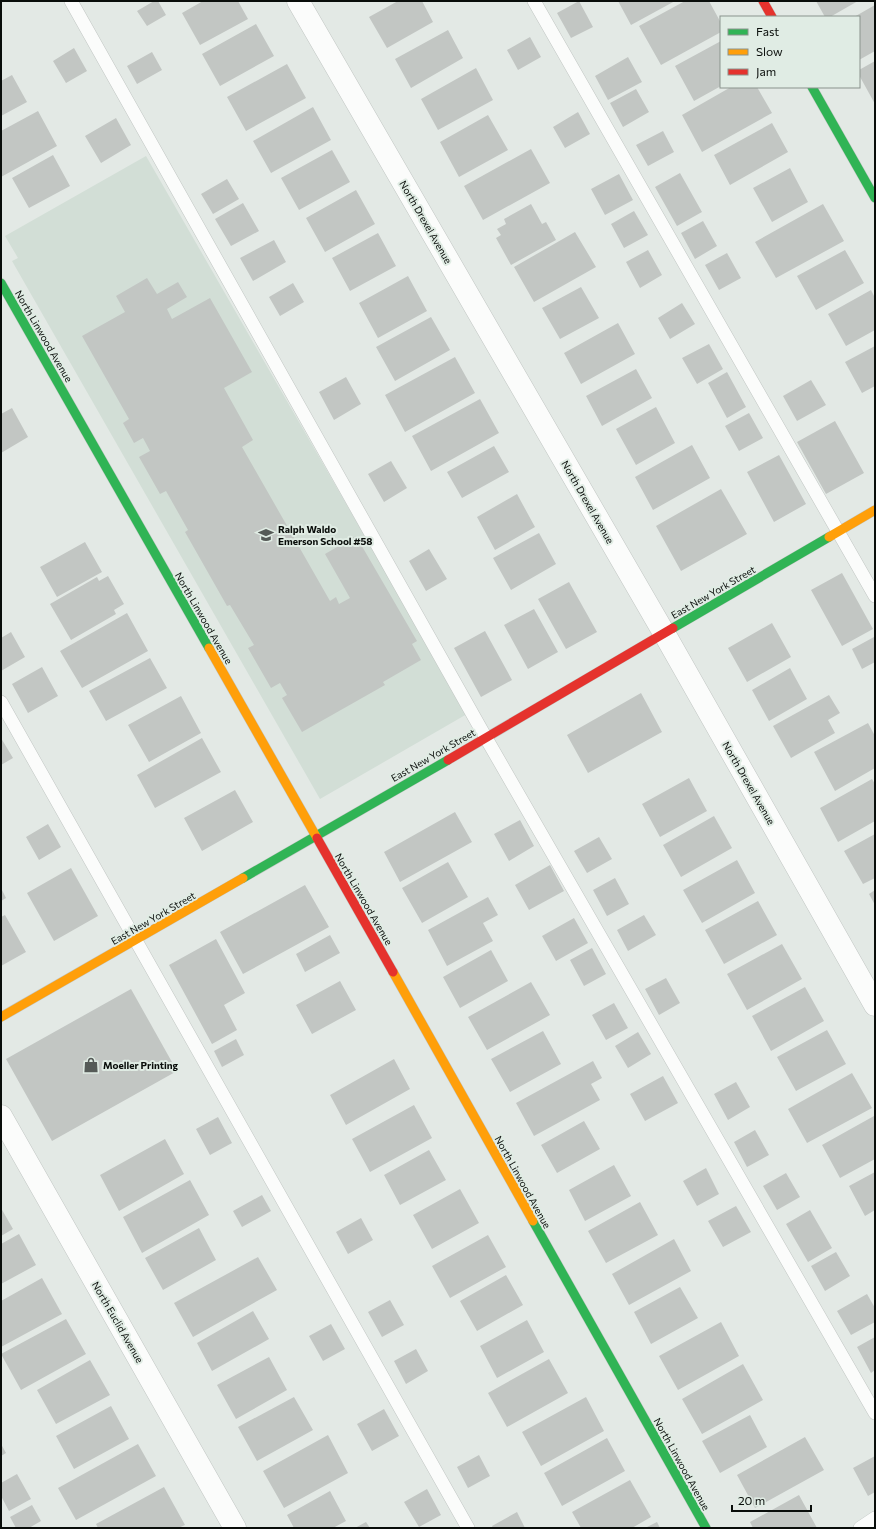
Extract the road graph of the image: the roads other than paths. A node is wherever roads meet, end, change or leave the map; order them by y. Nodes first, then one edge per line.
1 (71, 1) edge
2 (298, 1) edge
3 (534, 1) edge
4 (763, 1) edge
5 (771, 16) edge
6 (813, 88) edge
7 (875, 198) edge
8 (1, 283) edge
9 (875, 510) edge
10 (838, 531) junction
11 (875, 596) edge
12 (664, 634) junction
13 (1, 702) edge
14 (486, 738) junction
15 (315, 836) junction
16 (135, 941) junction
17 (875, 1005) edge
18 (1, 1017) edge
19 (1, 1116) edge
20 (875, 1413) edge
21 (875, 1518) edge
22 (235, 1528) edge
23 (468, 1528) edge
24 (706, 1528) edge
25 (860, 1528) edge

1 - 14 lane
2 - 12 street, North Drexel Avenue
3 - 10 lane
4 - 5 street
6 - 7 street
8 - 15 street, North Linwood Avenue
9 - 10 street, East New York Street
10 - 11 lane
10 - 12 street, East New York Street
12 - 14 street, East New York Street
12 - 17 street, North Drexel Avenue
13 - 16 lane
14 - 15 street, East New York Street
14 - 20 lane
15 - 16 street, East New York Street
15 - 24 street, North Linwood Avenue
16 - 18 street, East New York Street
16 - 23 lane
19 - 22 street, North Euclid Avenue
21 - 25 lane

